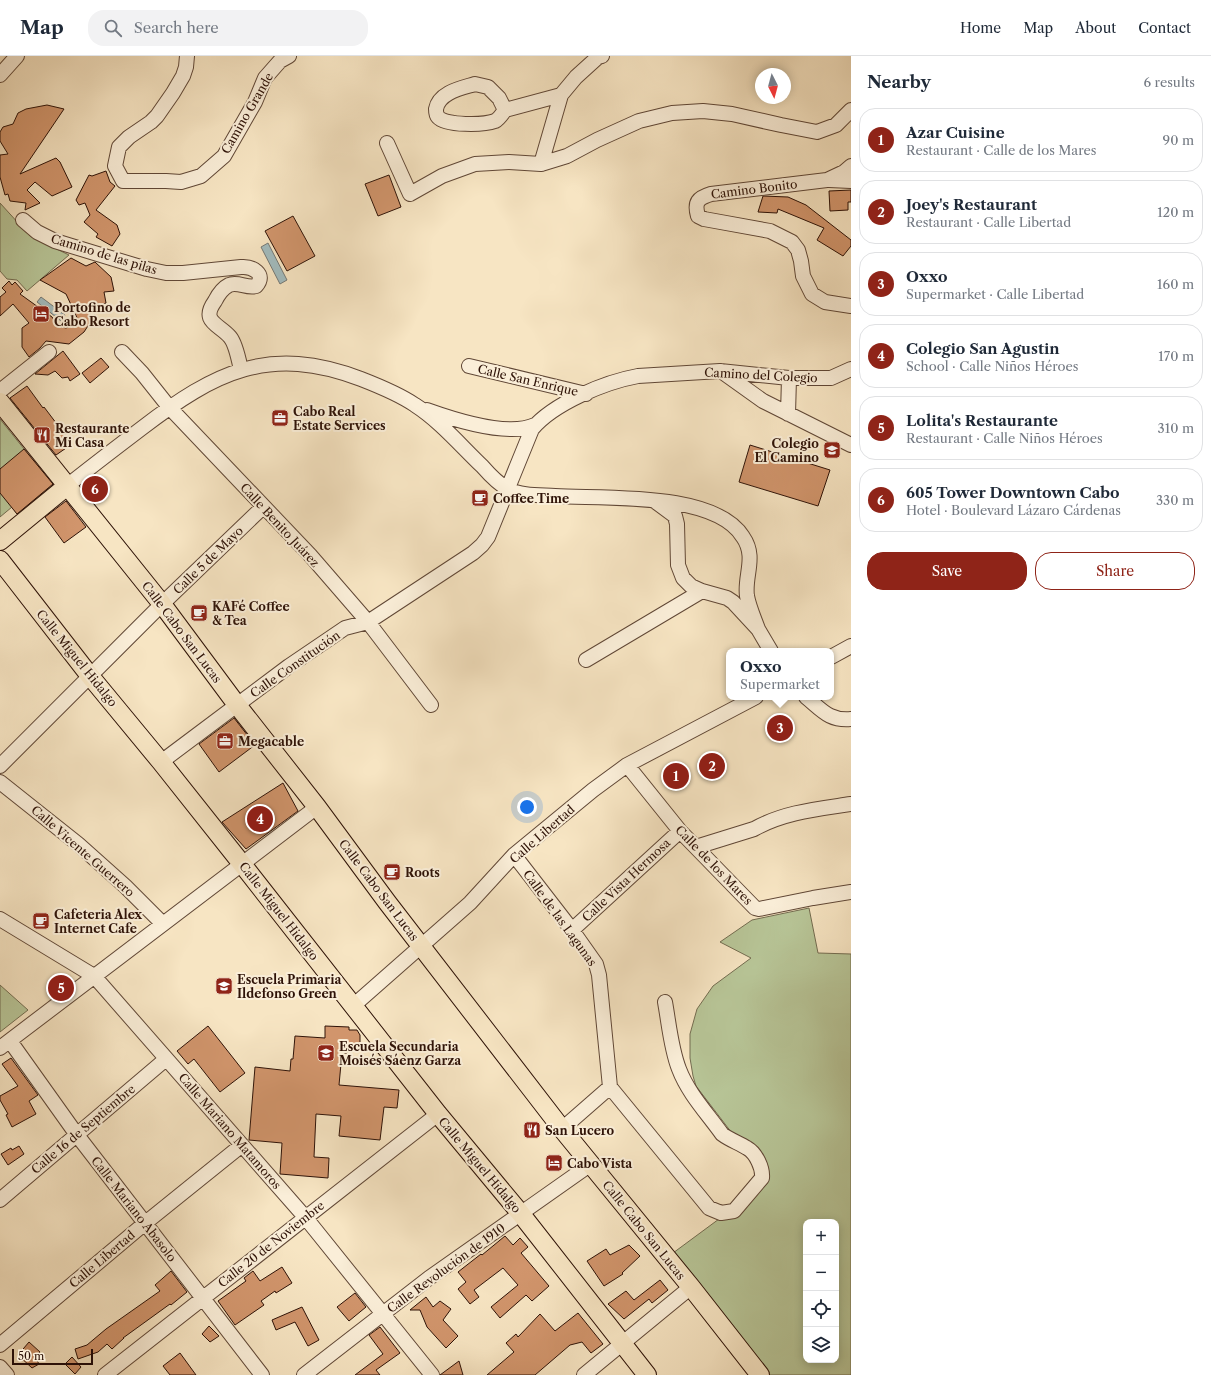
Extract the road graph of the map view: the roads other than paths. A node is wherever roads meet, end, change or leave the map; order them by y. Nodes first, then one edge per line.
1 (17, 56) edge
2 (187, 56) edge
3 (289, 56) edge
4 (602, 56) edge
5 (0, 75) edge
6 (561, 95) junction
7 (505, 110) dead end
8 (851, 110) edge
9 (387, 143) dead end
10 (541, 164) junction
11 (851, 166) edge
12 (827, 180) junction
13 (851, 181) edge
14 (22, 220) dead end
15 (851, 306) edge
16 (49, 352) dead end
17 (122, 352) dead end
18 (469, 366) dead end
19 (851, 369) edge
20 (241, 370) junction
21 (720, 371) junction
22 (789, 378) junction
23 (0, 391) edge
24 (586, 394) junction
25 (0, 402) edge
26 (417, 406) junction
27 (169, 407) junction
28 (788, 414) junction
29 (535, 425) junction
30 (849, 443) edge
31 (67, 486) junction
32 (508, 489) junction
33 (656, 501) junction
34 (263, 507) junction
35 (0, 541) edge
36 (0, 560) edge
37 (702, 592) junction
38 (162, 604) junction
39 (368, 622) junction
40 (758, 629) junction
41 (851, 646) edge
42 (769, 648) edge
43 (834, 655) edge
44 (586, 660) dead end
45 (90, 676) junction
46 (750, 700) edge
47 (810, 700) edge
48 (237, 705) junction
49 (430, 705) dead end
50 (851, 720) edge
51 (161, 762) junction
52 (627, 765) junction
53 (0, 766) edge
54 (0, 782) edge
55 (851, 804) edge
56 (317, 807) junction
57 (680, 831) junction
58 (696, 847) junction
59 (514, 856) junction
60 (242, 864) junction
61 (851, 892) edge
62 (0, 919) edge
63 (163, 924) junction
64 (572, 930) junction
65 (422, 946) junction
66 (94, 976) junction
67 (665, 1002) dead end
68 (353, 1006) junction
69 (5, 1045) edge
70 (166, 1059) junction
71 (610, 1087) junction
72 (438, 1114) junction
73 (562, 1129) junction
74 (77, 1135) junction
75 (242, 1145) junction
76 (591, 1164) junction
77 (0, 1200) edge
78 (521, 1214) junction
79 (305, 1218) junction
80 (144, 1224) junction
81 (691, 1287) junction
82 (203, 1297) junction
83 (383, 1314) junction
84 (623, 1344) junction
85 (0, 1345) edge
86 (0, 1367) edge
87 (7, 1375) edge
88 (105, 1375) edge
89 (262, 1375) edge
90 (304, 1375) edge
91 (432, 1375) edge
92 (584, 1375) edge
93 (647, 1375) edge
94 (760, 1375) edge

1 - 5 street
2 - 3 street, Camino Grande
4 - 6 street
6 - 7 street
6 - 10 street
8 - 10 street
9 - 10 street
11 - 12 street, Camino Bonito
12 - 13 street
12 - 15 street, Camino Bonito
14 - 20 street, Camino de las pilas
16 - 23 street
17 - 27 street, Calle Benito Juárez
18 - 24 street, Calle San Enrique
19 - 22 street, Camino del Colegio
20 - 26 street
20 - 27 street
21 - 22 street, Camino del Colegio
21 - 24 street, Camino del Colegio
21 - 28 street
22 - 28 street
24 - 29 street, Camino del Colegio
25 - 31 main road, Calle Cabo San Lucas
26 - 29 street
26 - 32 street
27 - 31 street
27 - 34 street, Calle Benito Juárez
28 - 30 street
29 - 32 street, Camino del Colegio
31 - 35 main road
31 - 38 main road, Calle Cabo San Lucas
32 - 33 street
32 - 39 street, Calle Constitución
33 - 37 street
33 - 40 street
34 - 38 street, Calle 5 de Mayo
34 - 39 street, Calle Benito Juárez
36 - 45 main road, Calle Miguel Hidalgo
37 - 40 street
37 - 44 street
38 - 45 street, Calle 5 de Mayo
38 - 48 main road, Calle Cabo San Lucas
39 - 48 street, Calle Constitución
39 - 49 street, Calle Benito Juárez
40 - 42 street
41 - 43 street
45 - 51 main road, Calle Miguel Hidalgo
45 - 53 street, Calle 5 de Mayo
46 - 52 street, Calle Libertad
47 - 50 street
48 - 51 street, Calle Constitución
48 - 56 main road, Calle Cabo San Lucas
51 - 60 main road, Calle Miguel Hidalgo
52 - 57 street, Calle de los Mares
52 - 59 street, Calle Libertad
54 - 63 street, Calle Vicente Guerrero
55 - 58 street
56 - 60 street
56 - 65 main road, Calle Cabo San Lucas
57 - 58 street, Calle de los Mares
57 - 64 street, Calle Vista Hermosa
58 - 61 street, Calle de los Mares
59 - 64 street, Calle de las Lagunas
59 - 65 street, Calle Libertad
60 - 63 street
60 - 68 main road, Calle Miguel Hidalgo
62 - 66 street, Calle Mariano Matamoros
63 - 66 street
64 - 71 street, Calle de las Lagunas
65 - 68 street, Calle Libertad
65 - 73 main road, Calle Cabo San Lucas
66 - 69 street
66 - 70 street, Calle Mariano Matamoros
67 - 71 street
68 - 72 main road, Calle Miguel Hidalgo
69 - 74 street, Calle Mariano Abasolo
70 - 74 street, Calle 16 de Septiembre
70 - 75 street, Calle Mariano Matamoros
71 - 73 street
72 - 78 main road, Calle Miguel Hidalgo
72 - 79 street, Calle 20 de Noviembre
73 - 76 main road, Calle Cabo San Lucas
74 - 77 street, Calle 16 de Septiembre
74 - 80 street, Calle Mariano Abasolo
75 - 79 street, Calle Mariano Matamoros
75 - 80 street, Calle Libertad
76 - 78 street, Calle Revolución de 1910
76 - 81 main road, Calle Cabo San Lucas
78 - 83 street, Calle Revolución de 1910
78 - 84 main road, Calle Miguel Hidalgo
79 - 82 street, Calle 20 de Noviembre
79 - 83 street, Calle Mariano Matamoros
80 - 82 street, Calle Mariano Abasolo
80 - 85 street, Calle Libertad
81 - 84 street
81 - 94 main road, Calle Cabo San Lucas
82 - 88 street, Calle 20 de Noviembre
82 - 89 street, Calle Mariano Abasolo
83 - 90 street, Calle Revolución de 1910
83 - 91 street, Calle Mariano Matamoros
84 - 92 street
84 - 93 main road, Calle Miguel Hidalgo
86 - 87 street

